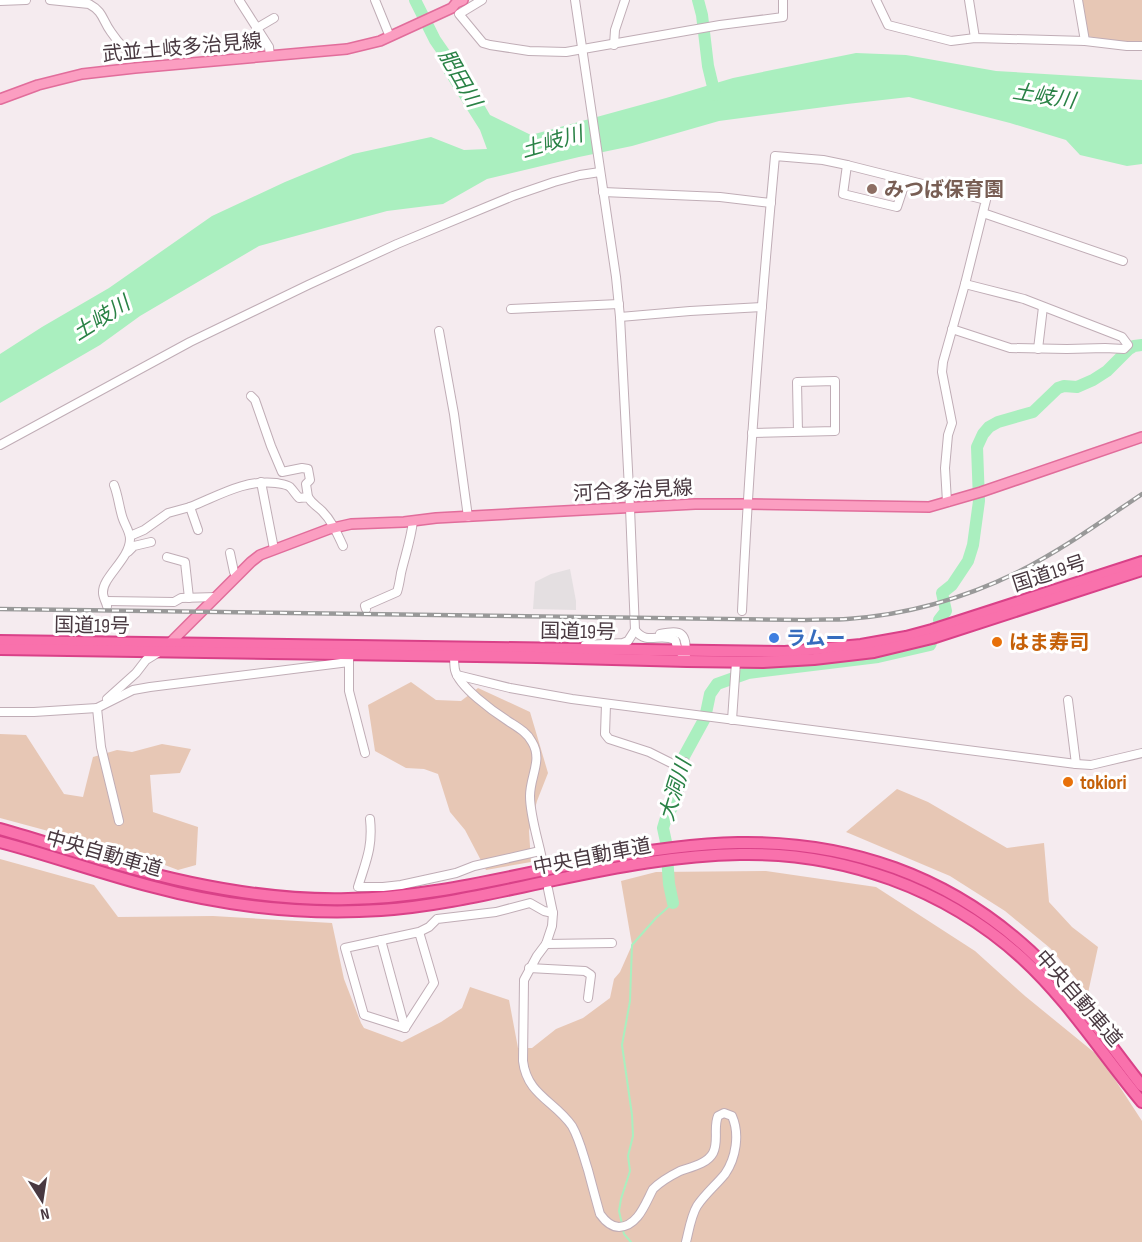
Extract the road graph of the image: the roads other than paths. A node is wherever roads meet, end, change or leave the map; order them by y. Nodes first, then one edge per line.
1 (26, 0) edge
2 (50, 0) edge
3 (239, 0) edge
4 (375, 0) edge
5 (482, 0) edge
6 (574, 0) edge
7 (626, 0) edge
8 (783, 0) edge
9 (876, 0) edge
10 (969, 0) edge
11 (1078, 0) edge
12 (0, 1) edge
13 (82, 2) edge
14 (455, 3) edge
15 (274, 18) dead end
16 (257, 28) junction
17 (392, 32) junction
18 (975, 38) junction
19 (1085, 41) junction
20 (614, 45) junction
21 (1142, 46) edge
22 (124, 48) dead end
23 (582, 50) junction
24 (270, 56) junction
25 (0, 99) edge
26 (847, 165) junction
27 (600, 172) junction
28 (906, 180) junction
29 (603, 192) junction
30 (771, 203) junction
31 (982, 213) junction
32 (1124, 261) dead end
33 (965, 284) junction
34 (619, 304) junction
35 (762, 307) junction
36 (1043, 307) junction
37 (511, 309) dead end
38 (620, 317) junction
39 (952, 329) junction
40 (439, 331) dead end
41 (1038, 349) junction
42 (251, 396) dead end
43 (798, 432) junction
44 (752, 433) junction
45 (1142, 437) edge
46 (0, 445) edge
47 (261, 482) junction
48 (114, 484) dead end
49 (308, 497) junction
50 (947, 502) junction
51 (747, 504) junction
52 (190, 507) junction
53 (630, 508) junction
54 (468, 517) junction
55 (413, 521) junction
56 (335, 528) junction
57 (198, 530) dead end
58 (130, 536) junction
59 (151, 542) dead end
60 (343, 546) dead end
61 (274, 549) junction
62 (230, 553) dead end
63 (125, 555) junction
64 (167, 557) dead end
65 (1142, 561) edge
66 (1142, 570) edge
67 (237, 576) junction
68 (216, 597) junction
69 (189, 598) junction
70 (366, 609) dead end
71 (742, 611) dead end
72 (635, 617) junction
73 (634, 630) junction
74 (0, 641) edge
75 (169, 644) junction
76 (565, 648) junction
77 (0, 649) edge
78 (159, 652) junction
79 (454, 652) junction
80 (350, 654) junction
81 (684, 654) junction
82 (735, 667) junction
83 (457, 675) junction
84 (1068, 700) dead end
85 (606, 704) junction
86 (97, 708) junction
87 (0, 712) edge
88 (732, 720) junction
89 (365, 753) dead end
90 (1142, 753) edge
91 (682, 763) dead end
92 (1076, 764) junction
93 (370, 819) dead end
94 (119, 821) dead end
95 (0, 829) edge
96 (0, 842) edge
97 (738, 848) junction
98 (540, 850) junction
99 (656, 856) junction
100 (543, 864) dead end
101 (548, 889) dead end
102 (553, 913) junction
103 (419, 932) junction
104 (381, 940) junction
105 (612, 943) dead end
106 (546, 944) junction
107 (529, 968) junction
108 (588, 998) dead end
109 (405, 1028) junction
110 (1142, 1086) edge
111 (1142, 1102) edge
112 (686, 1242) edge

1 - 12 street
2 - 13 street
3 - 16 street
4 - 17 street
5 - 23 street
6 - 23 street
7 - 20 street
8 - 20 street
9 - 18 street
10 - 18 street
11 - 19 street
13 - 22 street
14 - 17 main road, 武並土岐多治見線
15 - 16 street
16 - 24 street
17 - 24 main road, 武並土岐多治見線
18 - 19 street
19 - 21 street
20 - 23 street
23 - 27 street
24 - 25 main road, 武並土岐多治見線
26 - 28 street
26 - 28 street
26 - 30 street
27 - 29 street
27 - 46 street
28 - 31 street
29 - 30 street
29 - 34 street
30 - 35 street
31 - 32 street
31 - 33 street
33 - 36 street
33 - 39 street
34 - 37 street
34 - 38 street
35 - 38 street
35 - 44 street
36 - 41 street
36 - 41 street
38 - 53 street
39 - 41 street
39 - 50 street
40 - 54 street
42 - 49 street
43 - 43 street
43 - 44 street
44 - 51 street
45 - 50 main road, 河合多治見線
47 - 49 street
47 - 52 street
47 - 61 street
48 - 58 street
49 - 56 street
50 - 51 main road, 河合多治見線
51 - 53 main road, 河合多治見線
51 - 71 street
52 - 57 street
52 - 58 street
53 - 54 main road, 河合多治見線
53 - 72 street
54 - 55 main road, 河合多治見線
55 - 56 main road, 河合多治見線
55 - 70 street
56 - 60 street
56 - 61 main road, 河合多治見線
58 - 63 street
59 - 63 street
61 - 67 main road, 河合多治見線
62 - 67 street
63 - 69 street
64 - 69 street
65 - 81 highway, 国道19号
66 - 82 highway, 国道19号
67 - 68 main road, 河合多治見線
68 - 69 street
68 - 75 main road, 河合多治見線
72 - 73 street
72 - 81 street
73 - 76 street
73 - 81 street
74 - 75 highway, 国道19号
75 - 78 main road, 河合多治見線
75 - 80 highway, 国道19号
76 - 79 highway, 国道19号
76 - 81 highway, 国道19号
77 - 78 highway, 国道19号
78 - 80 highway, 国道19号
78 - 86 street
79 - 80 highway, 国道19号
79 - 81 highway, 国道19号
79 - 83 street
80 - 86 street
80 - 89 street
81 - 82 highway, 国道19号
82 - 88 street
83 - 85 street
83 - 98 street
84 - 92 street
85 - 88 street
85 - 91 street
86 - 87 street
86 - 94 street
88 - 92 street
90 - 92 street
93 - 98 street
95 - 99 highway, 中央自動車道
96 - 99 highway, 中央自動車道
97 - 99 highway, 中央自動車道
97 - 110 highway, 中央自動車道
97 - 111 highway, 中央自動車道
98 - 100 street
101 - 102 street
102 - 103 street
102 - 106 street
103 - 104 street
103 - 109 street
104 - 109 street
104 - 109 street
105 - 106 street
106 - 107 street
107 - 108 street
107 - 112 street

